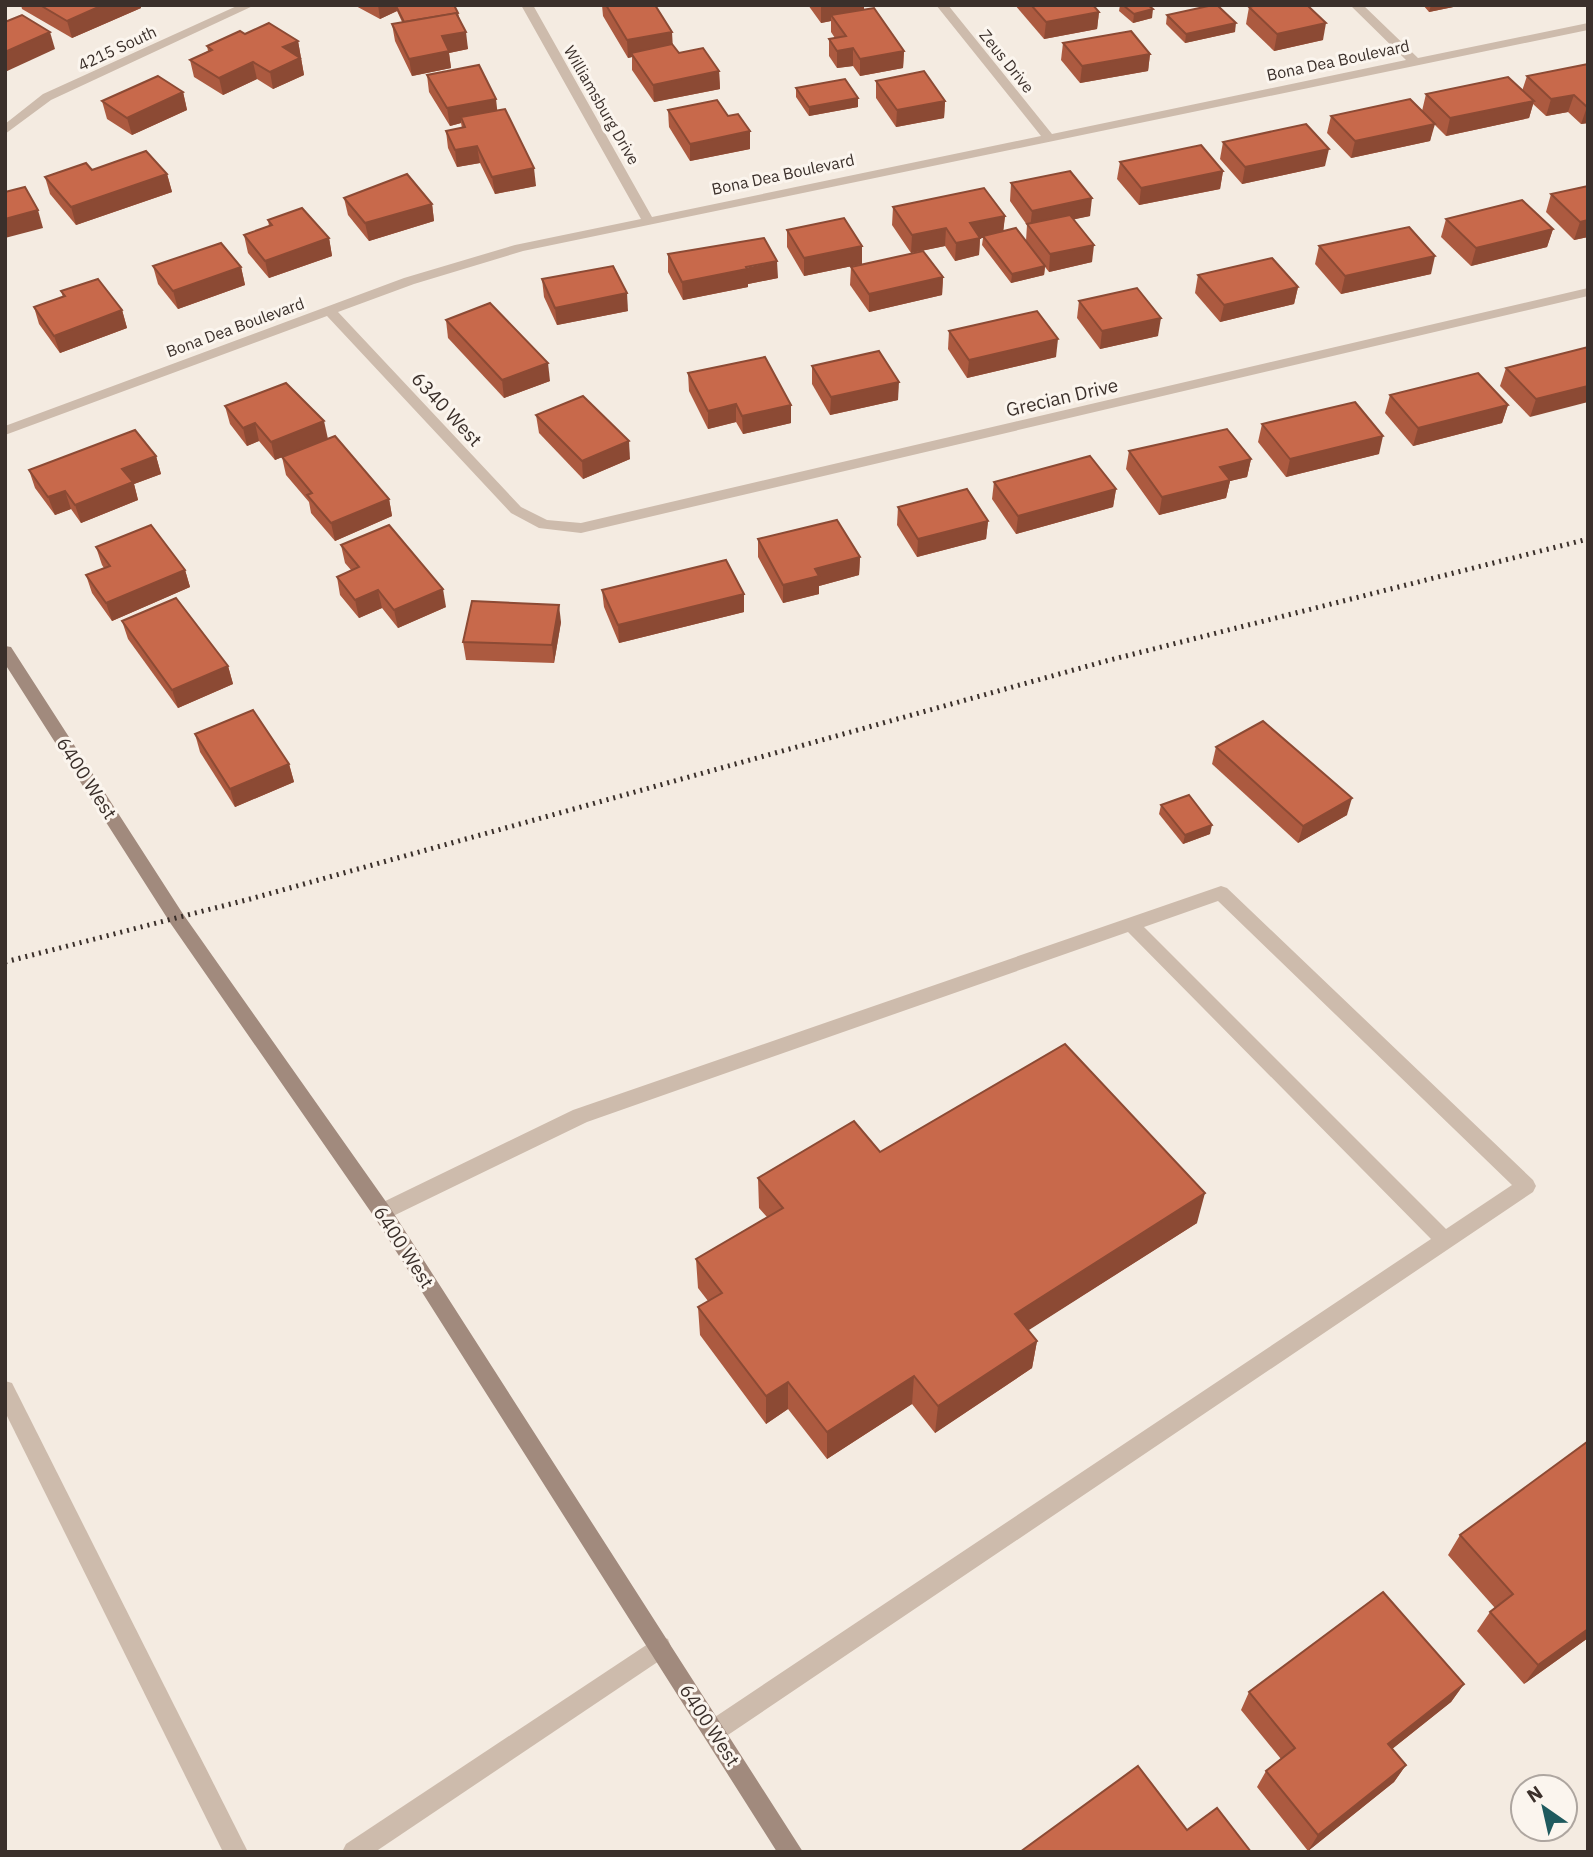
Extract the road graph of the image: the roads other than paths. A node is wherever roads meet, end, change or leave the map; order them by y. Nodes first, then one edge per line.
1 (249, 5) edge
2 (527, 5) edge
3 (942, 5) edge
4 (1356, 5) edge
5 (1588, 26) edge
6 (1415, 62) junction
7 (5, 130) edge
8 (1048, 137) junction
9 (648, 220) junction
10 (1588, 292) edge
11 (330, 311) junction
12 (5, 431) edge
13 (544, 525) joint
14 (5, 651) edge
15 (1131, 924) junction
16 (382, 1212) junction
17 (1444, 1240) junction
18 (5, 1390) edge
19 (660, 1647) junction
20 (714, 1731) junction
21 (236, 1852) edge
22 (354, 1852) edge
23 (791, 1852) edge

1 - 7 street, 4215 South
2 - 9 street, Williamsburg Drive
3 - 8 street, Zeus Drive
4 - 6 street
5 - 6 street, Bona Dea Boulevard
6 - 8 street, Bona Dea Boulevard
8 - 9 street, Bona Dea Boulevard
9 - 11 street, Bona Dea Boulevard
10 - 13 street, Grecian Drive
11 - 12 street, Bona Dea Boulevard
11 - 13 street, 6340 West
14 - 16 street, 6400 West
15 - 16 street
15 - 17 street
15 - 17 street
16 - 19 street, 6400 West
17 - 20 street
18 - 21 street
19 - 20 street, 6400 West
19 - 22 street
20 - 23 street, 6400 West

